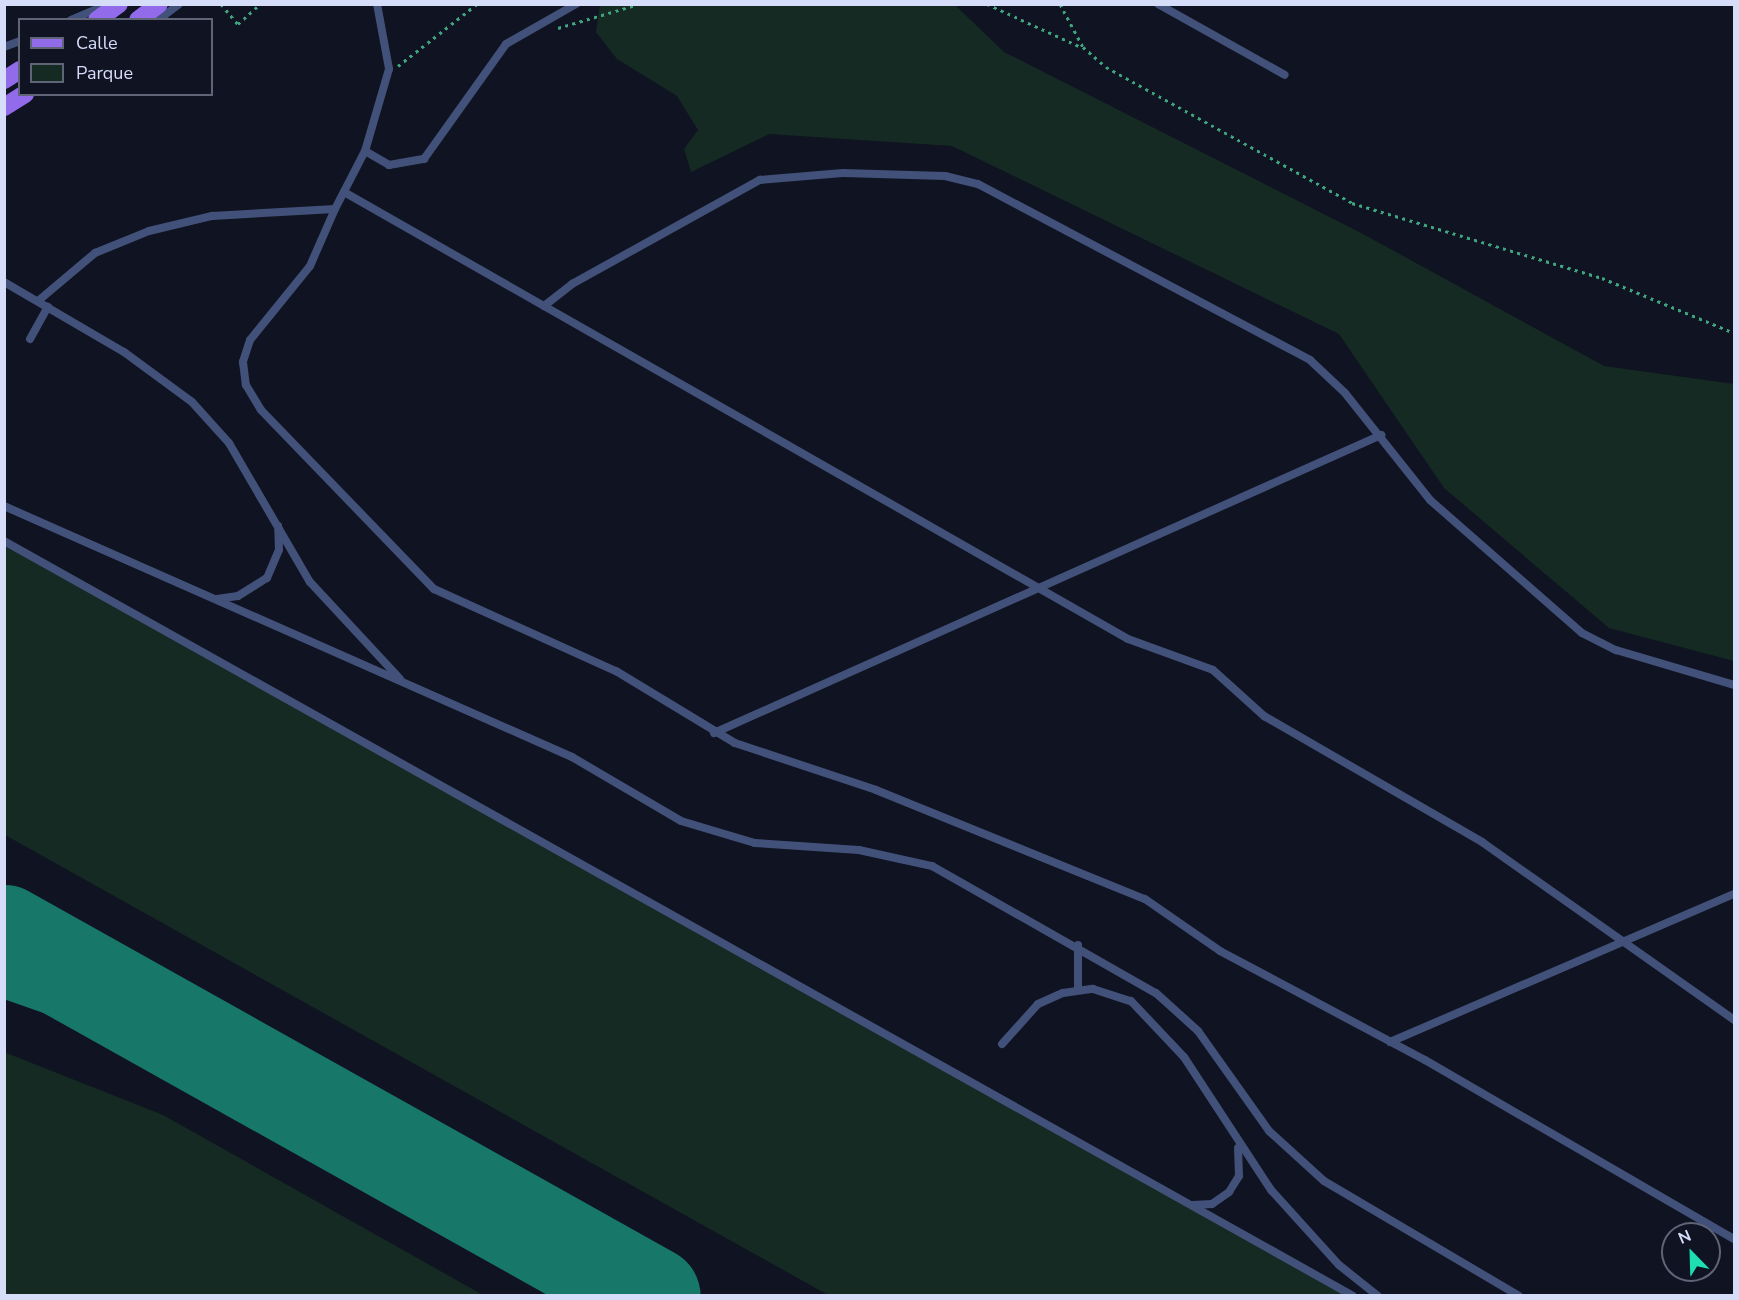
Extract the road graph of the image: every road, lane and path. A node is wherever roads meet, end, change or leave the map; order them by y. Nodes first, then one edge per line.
1 (112, 4) edge
2 (120, 4) edge
3 (159, 4) edge
4 (179, 4) edge
5 (221, 4) edge
6 (260, 4) edge
7 (377, 4) edge
8 (477, 4) edge
9 (576, 4) edge
10 (639, 4) edge
11 (987, 4) edge
12 (1060, 4) edge
13 (1158, 4) edge
14 (76, 18) edge
15 (100, 18) edge
16 (141, 18) edge
17 (161, 18) edge
18 (526, 31) junction
19 (1083, 47) junction
20 (389, 69) junction
21 (18, 71) edge
22 (1285, 75) dead end
23 (4, 80) edge
24 (22, 96) edge
25 (4, 107) edge
26 (365, 151) junction
27 (344, 192) junction
28 (335, 209) junction
29 (4, 282) edge
30 (38, 301) junction
31 (544, 306) junction
32 (48, 307) junction
33 (1734, 333) edge
34 (30, 339) dead end
35 (1381, 435) junction
36 (4, 506) edge
37 (278, 524) junction
38 (4, 541) edge
39 (1037, 587) junction
40 (216, 600) junction
41 (404, 683) junction
42 (1734, 685) edge
43 (714, 733) junction
44 (1734, 894) edge
45 (1623, 942) junction
46 (1078, 945) junction
47 (1078, 989) junction
48 (1734, 1020) edge
49 (1390, 1042) junction
50 (1002, 1044) dead end
51 (1238, 1144) junction
52 (1191, 1205) junction
53 (1734, 1239) edge
54 (1353, 1296) edge
55 (1378, 1296) edge
56 (1520, 1296) edge

1 - 14 lane
2 - 15 main road
3 - 16 main road
4 - 17 lane
5 - 6 path
7 - 20 lane
8 - 20 path
9 - 18 lane
10 - 18 path
11 - 19 path
12 - 19 path
13 - 22 lane
18 - 26 lane
19 - 33 path
20 - 26 lane
21 - 23 main road
24 - 25 main road
26 - 27 lane
27 - 28 lane
27 - 31 lane
28 - 30 lane
28 - 43 lane
29 - 30 lane
30 - 32 lane
31 - 35 lane
31 - 39 lane
32 - 34 lane
32 - 37 lane
35 - 39 lane
35 - 42 lane
36 - 40 lane
37 - 40 lane
37 - 41 lane
38 - 52 lane
39 - 43 lane
39 - 45 lane
40 - 41 lane
41 - 46 lane
43 - 49 lane
44 - 45 lane
45 - 48 lane
45 - 49 lane
46 - 47 lane
46 - 56 lane
47 - 50 lane
47 - 51 lane
49 - 53 lane
51 - 52 lane
51 - 55 lane
52 - 54 lane

